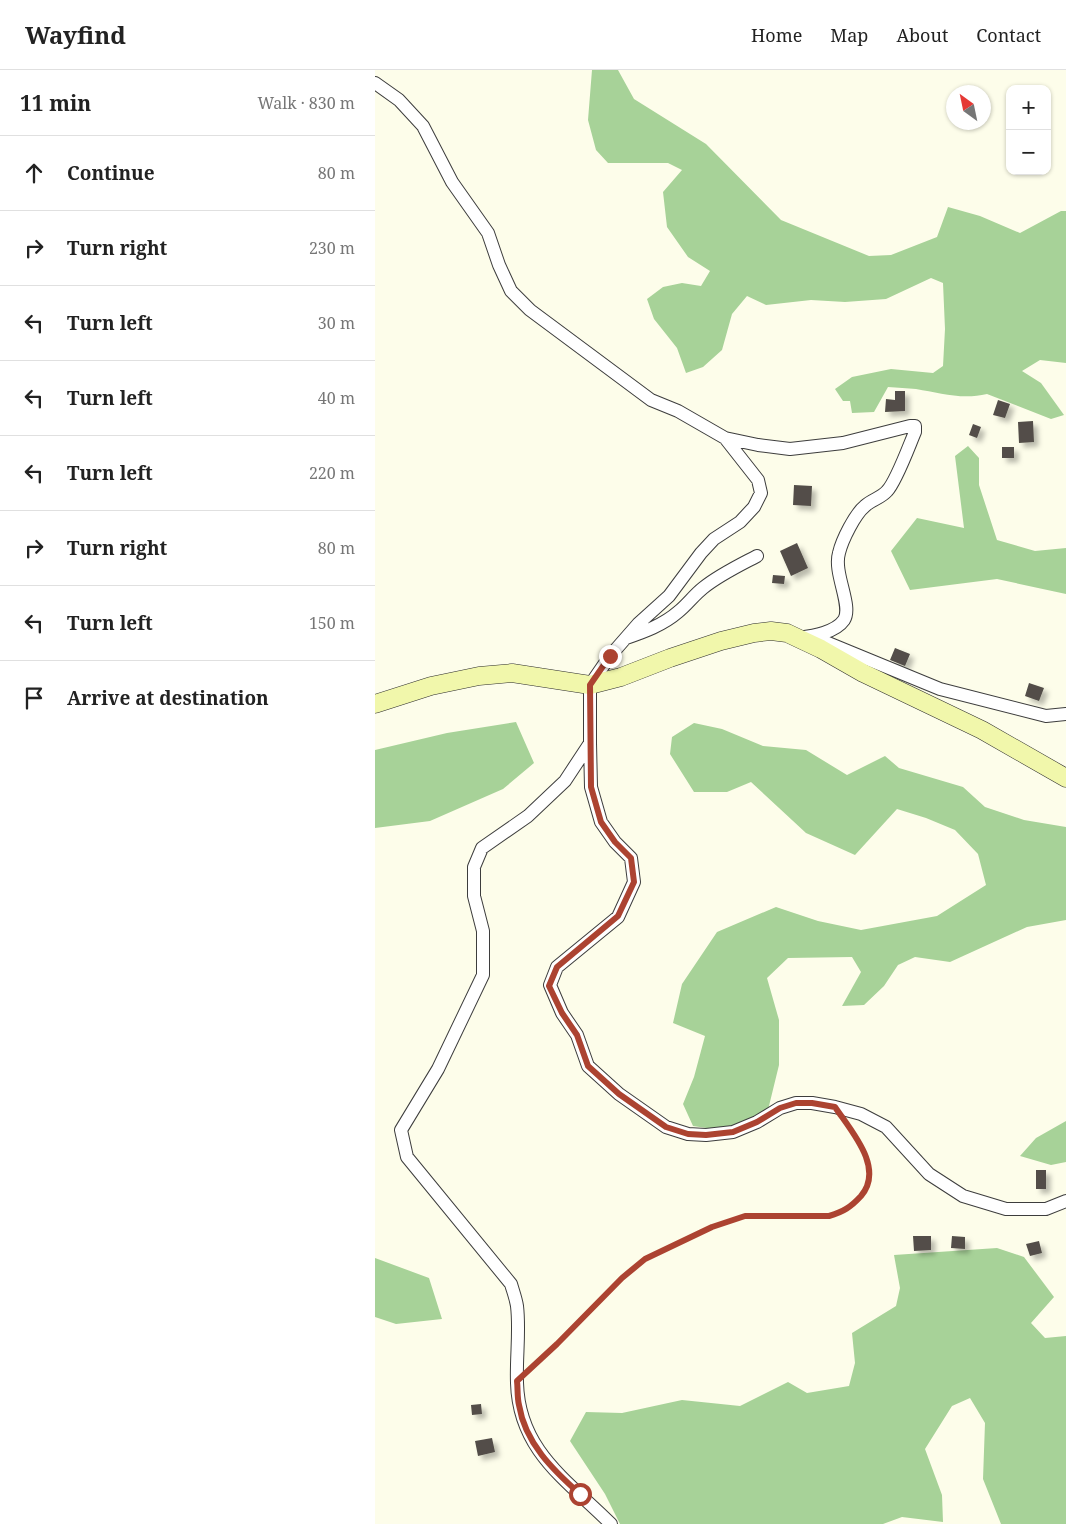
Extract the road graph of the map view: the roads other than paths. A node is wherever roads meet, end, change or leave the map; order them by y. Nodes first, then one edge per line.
1 (375, 83) edge
2 (725, 438) junction
3 (757, 556) dead end
4 (805, 637) junction
5 (626, 638) junction
6 (590, 685) junction
7 (375, 704) edge
8 (1066, 714) edge
9 (590, 743) junction
10 (1066, 778) edge
11 (1066, 1201) edge
12 (611, 1524) edge

1 - 2 street
2 - 4 street
2 - 5 street
3 - 5 street
4 - 6 street
4 - 8 street
4 - 10 street
5 - 6 street
6 - 7 street
6 - 9 street
9 - 11 street
9 - 12 street

